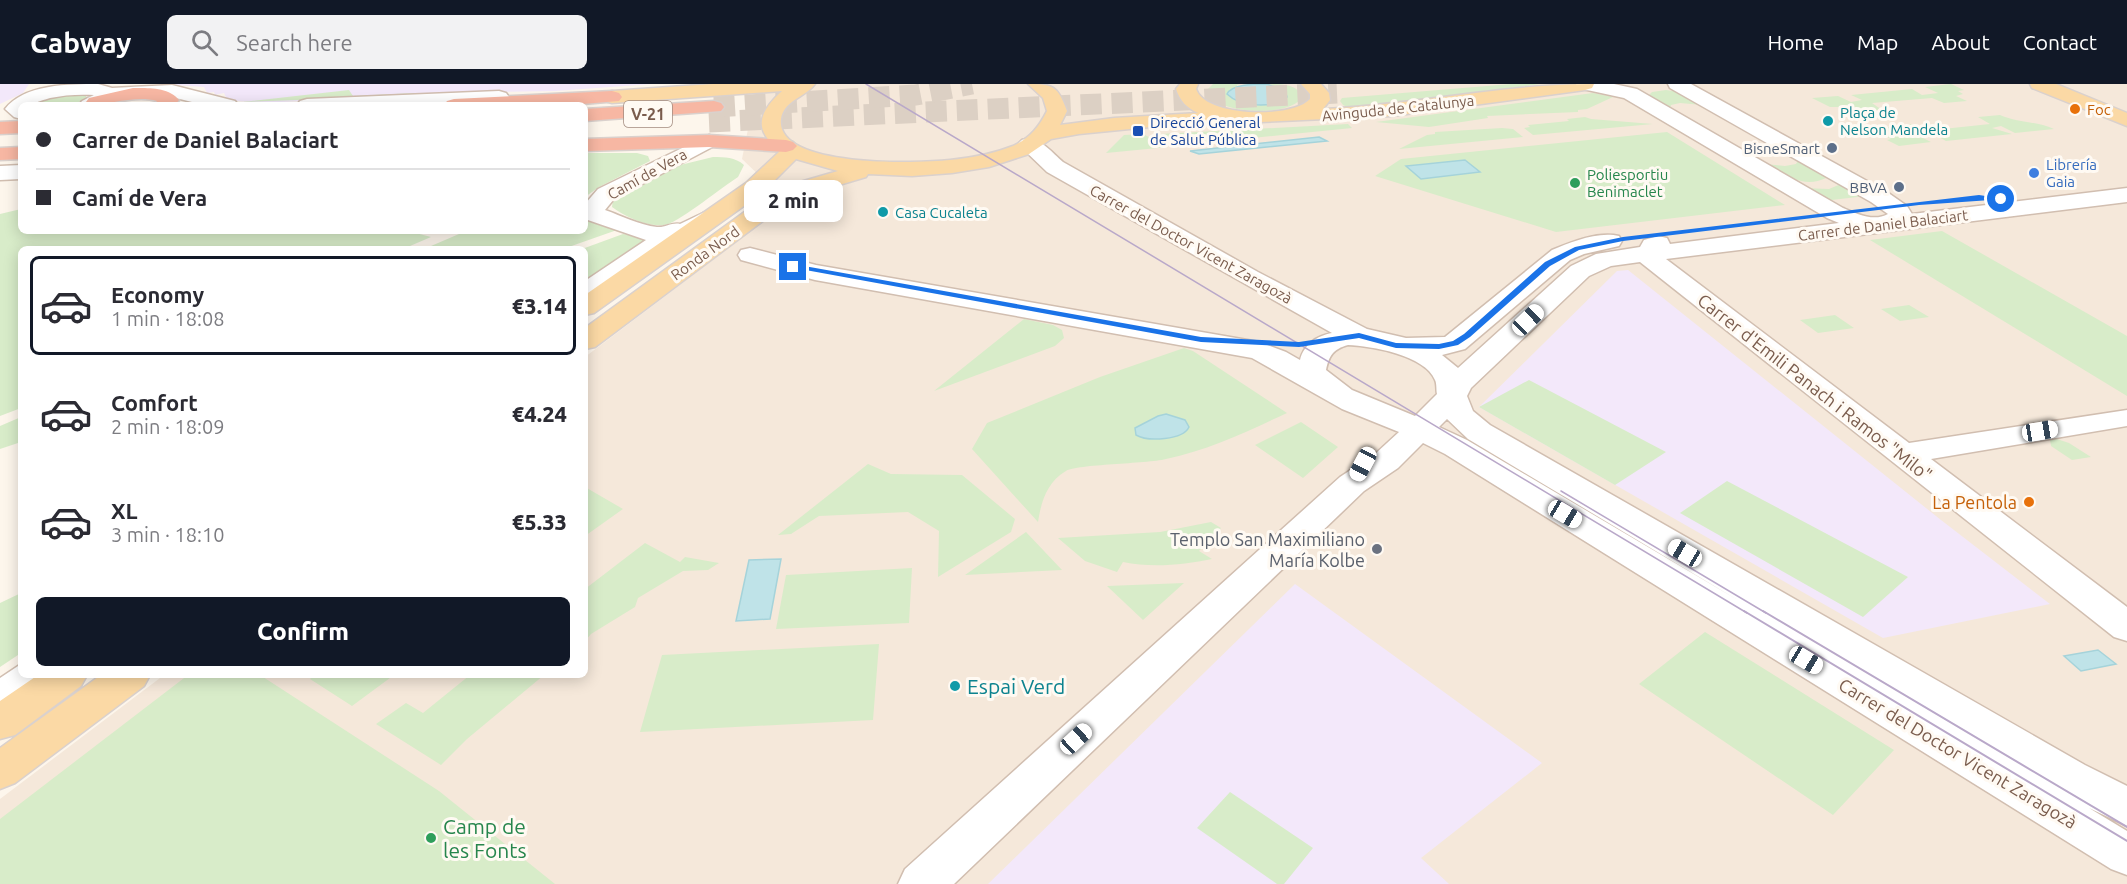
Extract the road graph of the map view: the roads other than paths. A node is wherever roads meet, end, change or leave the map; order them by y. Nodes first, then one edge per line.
1 (794, 84) edge
2 (806, 84) edge
3 (1037, 84) edge
4 (1189, 84) edge
5 (1326, 84) edge
6 (1585, 84) edge
7 (2039, 84) edge
8 (1685, 88) edge
9 (2068, 90) edge
10 (612, 97) junction
11 (1639, 98) junction
12 (96, 99) edge
13 (36, 102) edge
14 (167, 102) edge
15 (216, 102) edge
16 (384, 102) edge
17 (513, 102) edge
18 (2127, 108) edge
19 (0, 109) edge
20 (18, 110) edge
21 (18, 111) edge
22 (0, 116) edge
23 (588, 116) edge
24 (1282, 117) junction
25 (1251, 118) junction
26 (2127, 120) edge
27 (711, 121) junction
28 (588, 128) edge
29 (18, 129) edge
30 (0, 130) edge
31 (1037, 139) junction
32 (18, 141) edge
33 (0, 142) edge
34 (588, 144) edge
35 (789, 148) junction
36 (18, 153) edge
37 (0, 154) edge
38 (0, 165) edge
39 (18, 165) edge
40 (867, 169) junction
41 (18, 172) edge
42 (0, 173) edge
43 (1837, 173) junction
44 (1779, 182) junction
45 (2125, 191) edge
46 (588, 212) edge
47 (1835, 213) junction
48 (1891, 215) junction
49 (711, 218) junction
50 (1700, 230) junction
51 (673, 232) junction
52 (1649, 253) junction
53 (750, 255) dead end
54 (588, 291) edge
55 (588, 305) edge
56 (1359, 336) junction
57 (588, 339) edge
58 (1201, 340) junction
59 (1327, 342) junction
60 (1396, 345) junction
61 (1338, 395) junction
62 (1452, 396) junction
63 (2124, 417) dead end
64 (1419, 428) junction
65 (1902, 454) junction
66 (1352, 484) junction
67 (2127, 627) edge
68 (31, 678) edge
69 (63, 678) edge
70 (126, 678) edge
71 (0, 699) edge
72 (0, 723) edge
73 (0, 771) edge
74 (2127, 807) edge
75 (2127, 855) edge
76 (922, 884) edge

1 - 10 main road
2 - 35 main road
3 - 31 main road
4 - 25 main road, Avinguda de Catalunya
5 - 24 main road, Avinguda de Catalunya
6 - 11 street
6 - 24 main road, Avinguda de Catalunya
7 - 9 main road
8 - 11 street
8 - 43 street
9 - 18 main road
9 - 26 main road
10 - 16 street
10 - 17 highway
11 - 44 street
12 - 13 street
12 - 14 highway
12 - 15 street
19 - 20 street
21 - 22 street
23 - 27 highway, V-21
24 - 25 main road, Avinguda de Catalunya
25 - 31 main road, Avinguda de Catalunya
27 - 28 highway, V-21
27 - 34 highway
27 - 35 highway
27 - 46 street, Camí de Vera
29 - 30 highway
31 - 40 main road, Avinguda de Catalunya
31 - 56 street, Carrer del Doctor Vicent Zaragozà
32 - 33 highway
35 - 40 main road
35 - 49 main road, Ronda Nord
36 - 37 highway
38 - 39 highway
40 - 57 main road, Ronda Nord
41 - 42 street
43 - 44 street
43 - 48 street
44 - 47 street
45 - 48 street, Carrer de Daniel Balaciart
45 - 48 street, Carrer de Daniel Balaciart
46 - 51 street, Camí de Vera
47 - 48 street, Carrer de Daniel Balaciart
47 - 50 street, Carrer de Daniel Balaciart
48 - 52 street, Carrer de Daniel Balaciart
49 - 51 street, Camí de Vera
49 - 55 main road, Ronda Nord
50 - 52 street, Carrer de Daniel Balaciart
50 - 60 street, Carrer de Daniel Balaciart
51 - 54 street
52 - 62 street, Carrer de Daniel Balaciart
52 - 65 street, Carrer d'Emili Panach i Ramos "Milo"
53 - 58 street
56 - 59 street
56 - 60 street
58 - 59 street
58 - 61 street
59 - 61 street
60 - 62 street, Carrer del Doctor Vicent Zaragozà
61 - 64 street, Carrer del Doctor Vicent Zaragozà
61 - 66 street
62 - 64 street, Carrer de Daniel Balaciart
62 - 74 street, Carrer del Doctor Vicent Zaragozà
63 - 65 street
64 - 66 street, Carrer de Daniel Balaciart
64 - 75 street, Carrer del Doctor Vicent Zaragozà
65 - 67 street, Carrer d'Emili Panach i Ramos "Milo"
66 - 76 street
68 - 71 street
69 - 72 main road
70 - 73 main road

